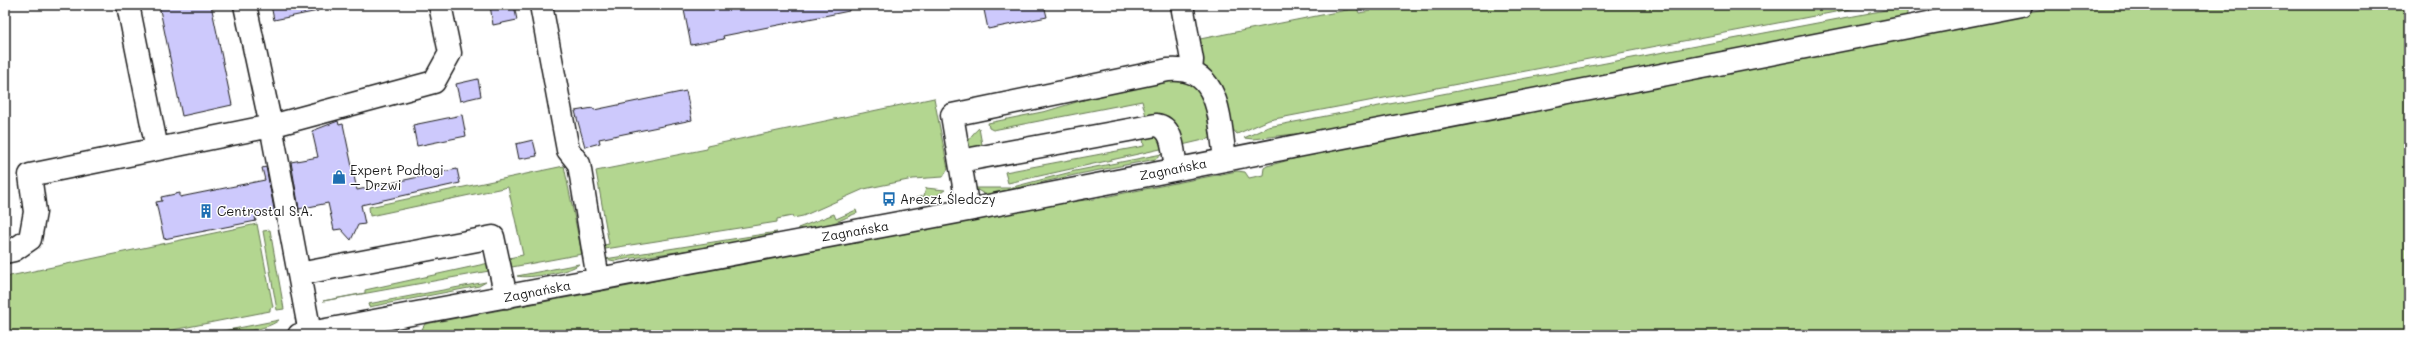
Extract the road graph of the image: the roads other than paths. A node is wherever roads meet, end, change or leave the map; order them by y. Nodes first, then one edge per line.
1 (128, 5) edge
2 (245, 5) edge
3 (440, 5) edge
4 (541, 5) edge
5 (1182, 5) edge
6 (2021, 5) edge
7 (1191, 71) junction
8 (271, 126) junction
9 (157, 149) junction
10 (1226, 158) junction
11 (960, 161) junction
12 (1176, 168) junction
13 (968, 210) junction
14 (5, 252) edge
15 (299, 274) junction
16 (598, 279) junction
17 (506, 296) junction
18 (304, 334) edge

1 - 9 street
2 - 8 street
3 - 8 street
4 - 16 street
5 - 7 street
6 - 10 street, Zagnańska
7 - 10 street
7 - 11 street
8 - 9 street
8 - 15 street
9 - 14 street
10 - 12 street, Zagnańska
11 - 12 street
11 - 13 street
12 - 13 street, Zagnańska
13 - 16 street, Zagnańska
15 - 17 street
15 - 18 street
16 - 17 street, Zagnańska
17 - 18 street, Zagnańska

